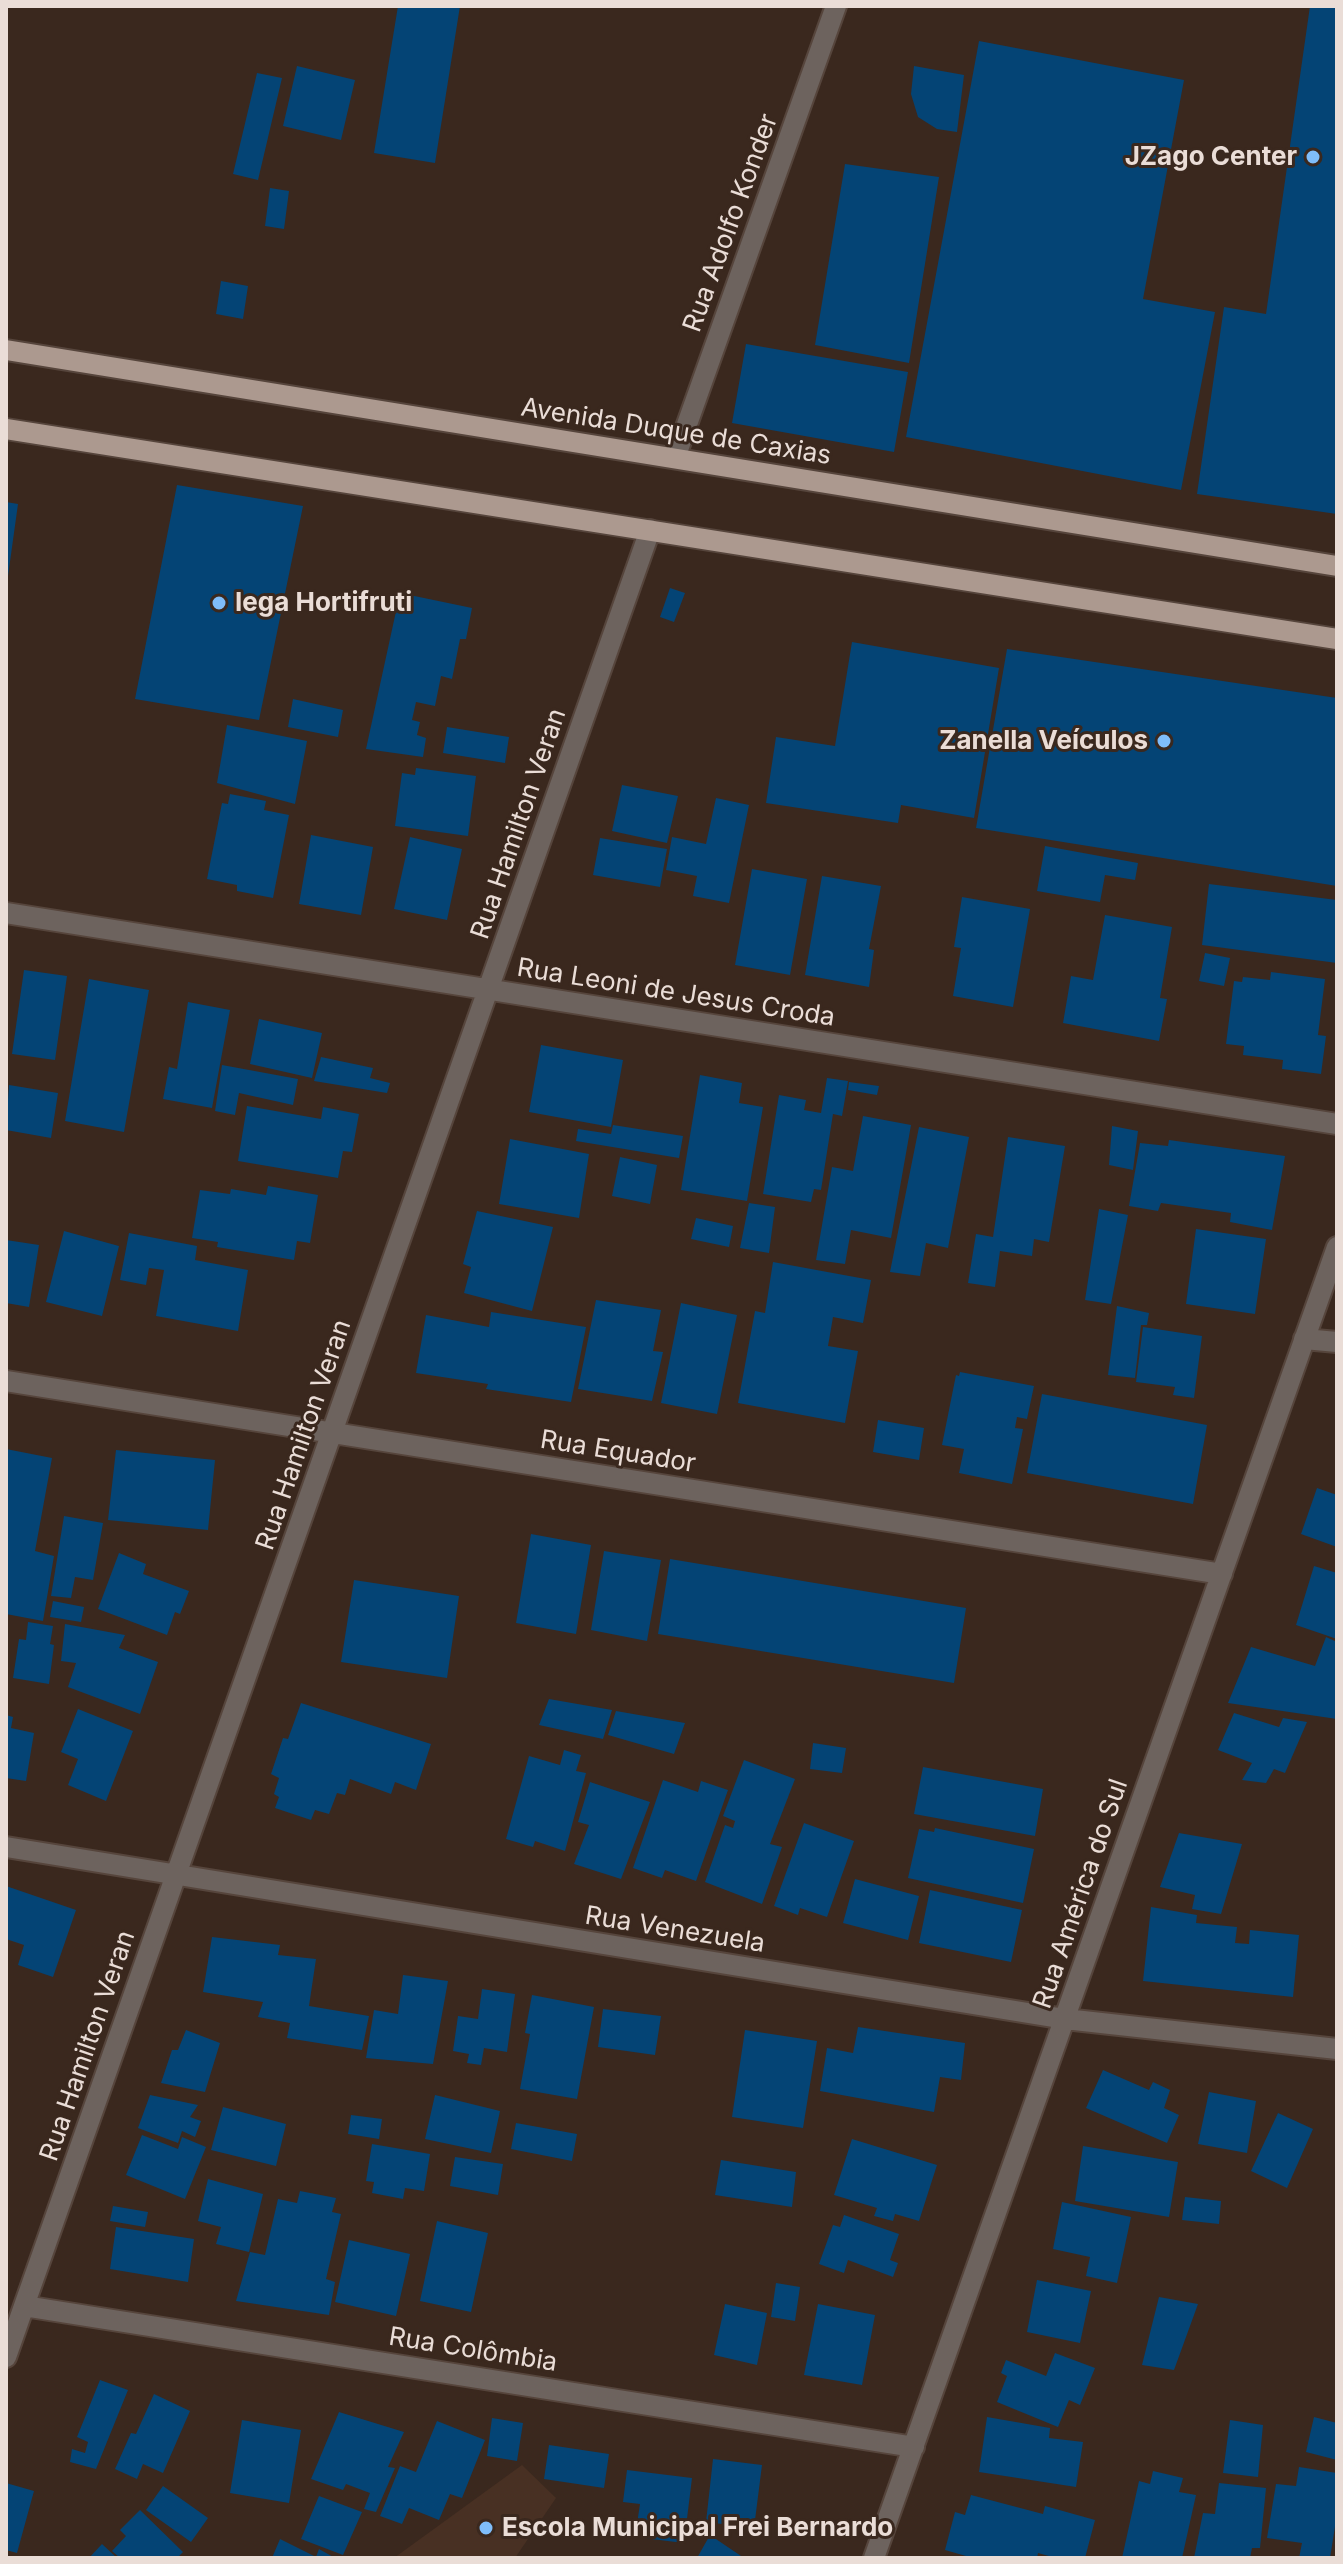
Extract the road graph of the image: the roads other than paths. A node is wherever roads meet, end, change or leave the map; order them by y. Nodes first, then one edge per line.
1 (836, 6) edge
2 (6, 350) edge
3 (6, 429) edge
4 (675, 458) junction
5 (650, 530) junction
6 (1337, 566) edge
7 (1337, 639) edge
8 (6, 913) edge
9 (488, 990) junction
10 (1337, 1124) edge
11 (1337, 1247) edge
12 (1304, 1339) junction
13 (1337, 1342) edge
14 (6, 1381) edge
15 (333, 1433) junction
16 (1222, 1574) junction
17 (6, 1847) edge
18 (176, 1875) junction
19 (1065, 2019) junction
20 (1337, 2049) edge
21 (24, 2306) junction
22 (6, 2357) edge
23 (914, 2447) junction
24 (874, 2558) edge

1 - 4 street, Rua Adolfo Konder
2 - 4 main road, Avenida Duque de Caxias
3 - 5 main road
4 - 6 main road, Avenida Duque de Caxias
5 - 7 main road
5 - 9 street, Rua Hamilton Veran
8 - 9 street, Rua Leoni de Jesus Croda
9 - 10 street, Rua Leoni de Jesus Croda
9 - 15 street, Rua Hamilton Veran
11 - 12 street, Rua América do Sul
12 - 13 street
12 - 16 street, Rua América do Sul
14 - 15 street, Rua Equador
15 - 16 street, Rua Equador
15 - 18 street, Rua Hamilton Veran
16 - 19 street, Rua América do Sul
17 - 18 street, Rua Venezuela
18 - 19 street, Rua Venezuela
18 - 21 street, Rua Hamilton Veran
19 - 20 street, Rua Venezuela
19 - 23 street, Rua América do Sul
21 - 22 street, Rua Hamilton Veran
21 - 23 street, Rua Colômbia
23 - 24 street, Rua América do Sul

